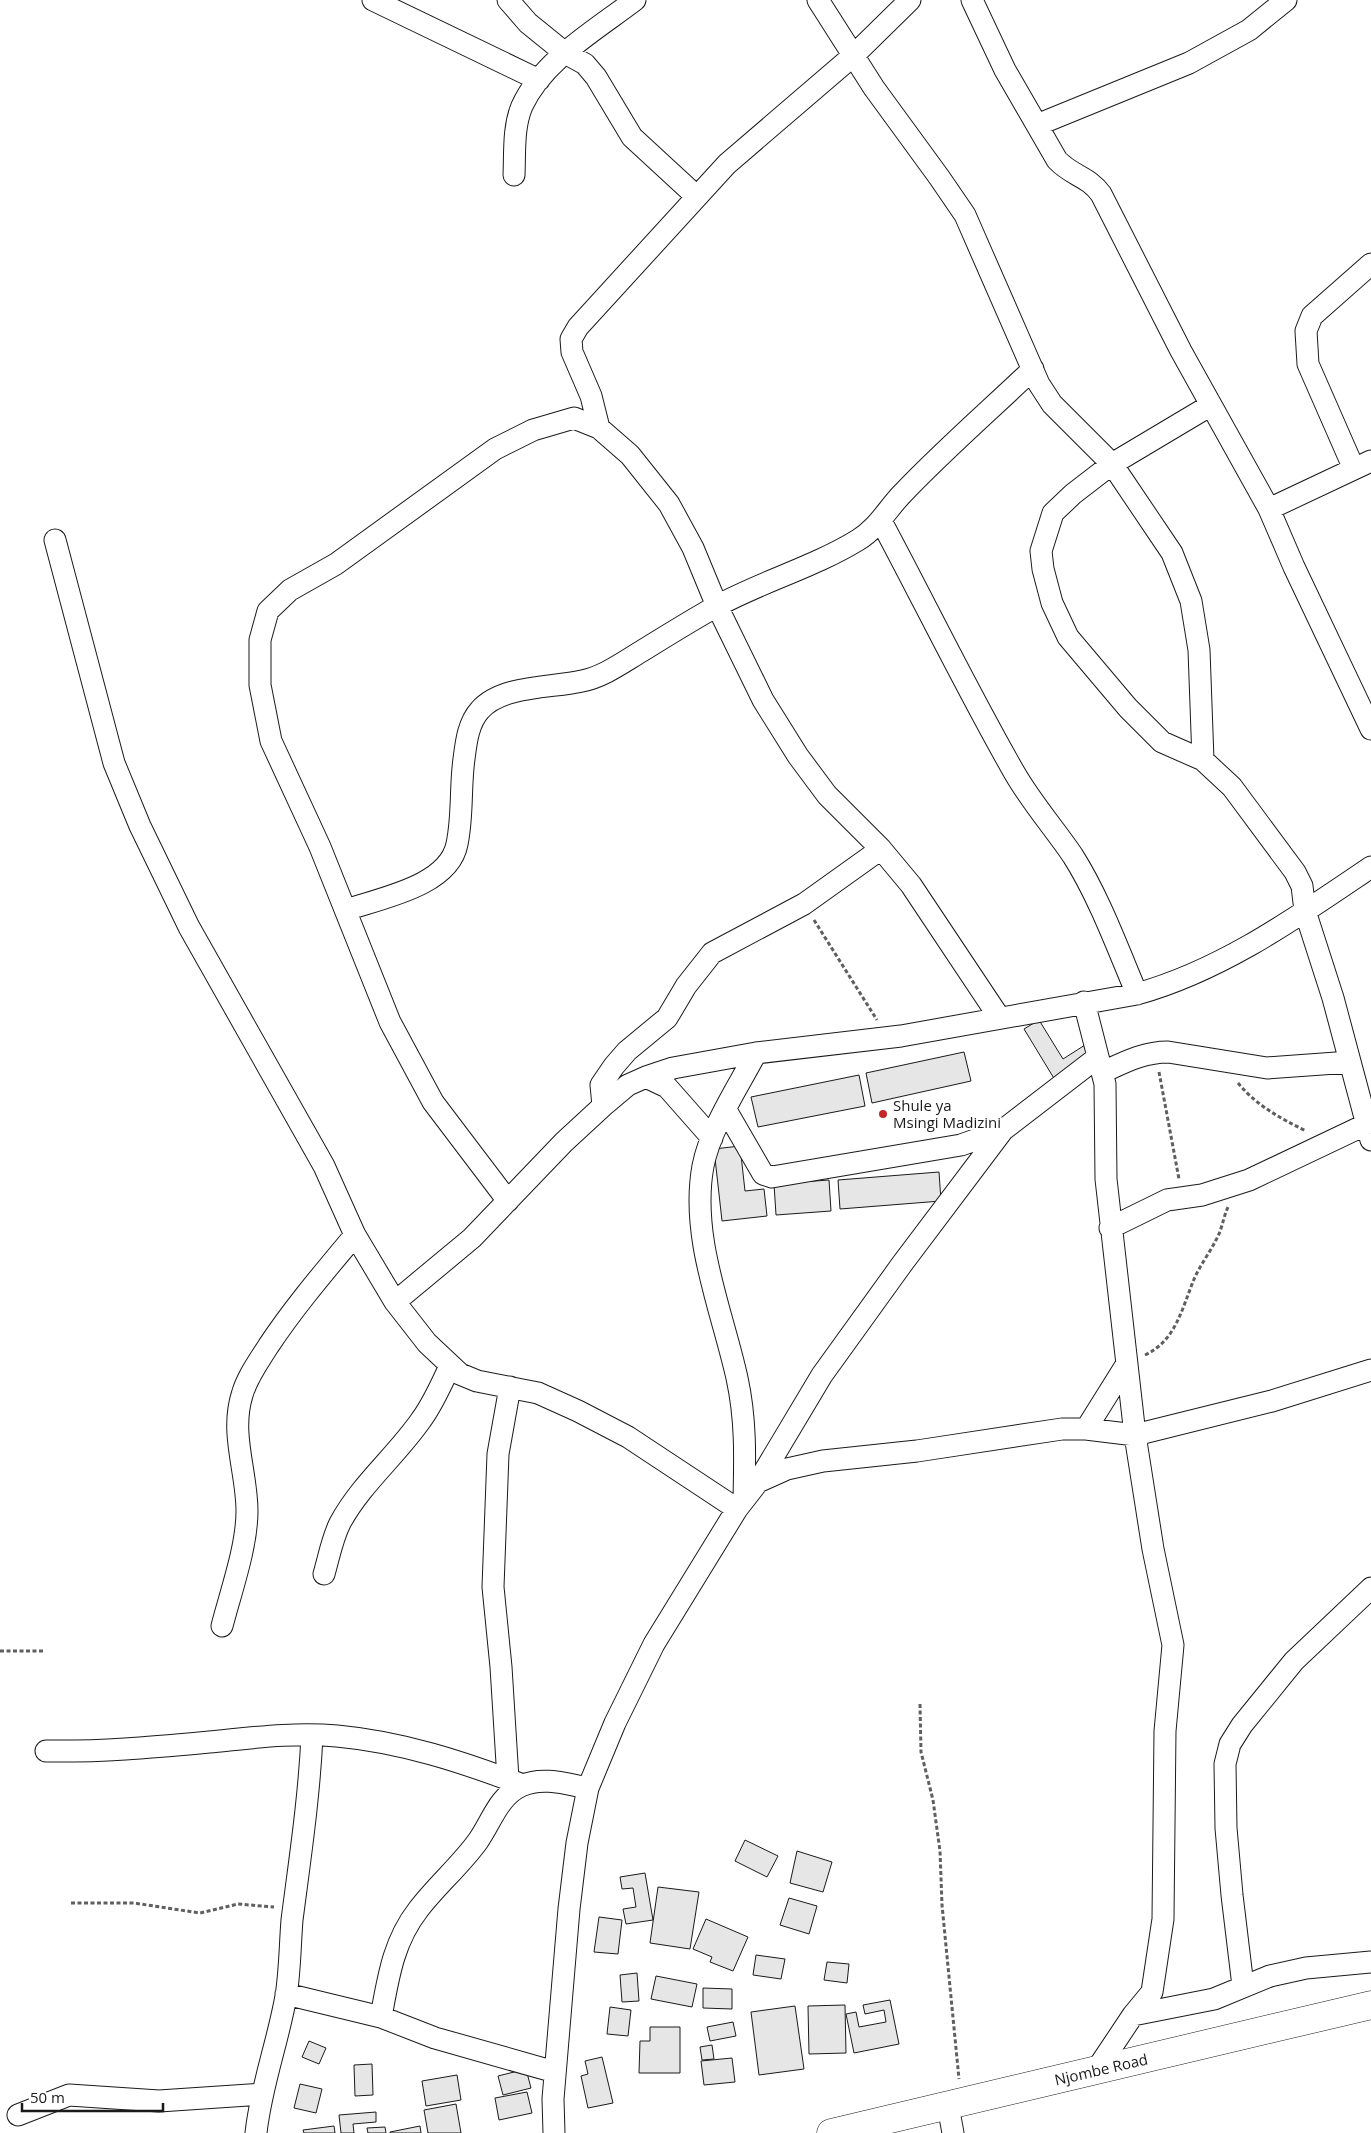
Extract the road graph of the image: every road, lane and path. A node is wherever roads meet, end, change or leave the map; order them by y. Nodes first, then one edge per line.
1 (373, 0) edge
2 (508, 0) edge
3 (635, 0) edge
4 (818, 0) edge
5 (910, 0) edge
6 (972, 0) edge
7 (1273, 4) edge
8 (565, 53) junction
9 (854, 55) junction
10 (539, 80) junction
11 (1037, 125) junction
12 (514, 175) dead end
13 (696, 196) junction
14 (1371, 264) edge
15 (1033, 369) junction
16 (1211, 405) junction
17 (599, 428) junction
18 (1112, 464) junction
19 (1363, 465) edge
20 (1269, 509) junction
21 (881, 521) junction
22 (56, 540) dead end
23 (717, 606) junction
24 (1371, 729) edge
25 (1203, 760) junction
26 (881, 849) junction
27 (1371, 867) edge
28 (804, 904) junction
29 (346, 910) junction
30 (1305, 911) junction
31 (1137, 994) junction
32 (1084, 1002) junction
33 (999, 1017) junction
34 (888, 1038) junction
35 (1158, 1052) junction
36 (756, 1053) junction
37 (1223, 1062) junction
38 (1350, 1062) junction
39 (1101, 1065) junction
40 (646, 1076) junction
41 (603, 1106) junction
42 (726, 1110) junction
43 (1004, 1130) junction
44 (1369, 1132) edge
45 (712, 1138) junction
46 (1325, 1144) junction
47 (1252, 1178) junction
48 (1181, 1197) junction
49 (508, 1201) junction
50 (1110, 1228) junction
51 (355, 1235) junction
52 (395, 1302) junction
53 (1126, 1363) junction
54 (450, 1366) junction
55 (1371, 1370) edge
56 (510, 1387) junction
57 (1086, 1429) junction
58 (1134, 1435) junction
59 (758, 1482) junction
60 (741, 1504) junction
61 (324, 1574) dead end
62 (1371, 1588) edge
63 (222, 1626) dead end
64 (0, 1651) edge
65 (45, 1651) dead end
66 (920, 1704) dead end
67 (312, 1736) junction
68 (46, 1751) dead end
69 (516, 1782) junction
70 (588, 1788) junction
71 (71, 1903) dead end
72 (294, 1911) junction
73 (1371, 1962) edge
74 (1243, 1986) junction
75 (286, 1994) junction
76 (1371, 2005) edge
77 (1133, 2015) junction
78 (381, 2017) junction
79 (1097, 2069) junction
80 (555, 2072) junction
81 (262, 2094) junction
82 (955, 2104) junction
83 (18, 2114) dead end
84 (256, 2133) edge
85 (554, 2133) edge
86 (831, 2133) edge
87 (953, 2133) edge

1 - 10 street
2 - 8 street
3 - 8 street
4 - 9 street
5 - 9 street
6 - 11 street
7 - 11 street
8 - 10 street
8 - 13 street
9 - 13 street
9 - 15 street
10 - 12 street
11 - 16 street
13 - 17 street
14 - 19 street
15 - 18 street
15 - 21 street
16 - 18 street
16 - 20 street
17 - 23 street
17 - 29 street
18 - 25 street
18 - 25 street
19 - 20 street
20 - 24 street
21 - 23 street
21 - 31 street
22 - 51 street
23 - 26 street
23 - 29 street
25 - 30 street
26 - 28 street
26 - 33 street
27 - 30 street
28 - 34 path
28 - 41 street
29 - 49 street
30 - 31 street
30 - 38 street
31 - 32 street
32 - 33 street
32 - 39 street
33 - 34 street
34 - 36 street
35 - 37 street
35 - 39 street
35 - 48 path
36 - 40 street
36 - 42 street
37 - 38 street
37 - 46 path
38 - 44 street
39 - 43 street
39 - 50 street
40 - 41 street
40 - 45 street
41 - 49 street
42 - 43 street
42 - 45 street
43 - 59 street
44 - 46 street
45 - 60 street
46 - 47 street
47 - 48 street
47 - 53 path
48 - 50 street
49 - 52 street
50 - 53 street
51 - 52 street
51 - 63 street
52 - 54 street
53 - 57 street
53 - 58 street
54 - 56 street
54 - 61 street
55 - 58 street
56 - 60 street
56 - 69 street
57 - 58 street
57 - 59 street
58 - 77 street
59 - 60 street
60 - 70 street
62 - 74 street
64 - 65 path
66 - 82 path
67 - 68 street
67 - 69 street
67 - 72 street
69 - 70 street
69 - 78 street
70 - 80 street
71 - 72 path
72 - 75 street
73 - 74 street
74 - 77 street
75 - 78 street
75 - 81 street
76 - 79 highway, Njombe Road
77 - 79 street
78 - 80 street
79 - 82 highway, Njombe Road
80 - 85 street
81 - 83 street
81 - 84 street
82 - 86 highway, Njombe Road
82 - 87 street

